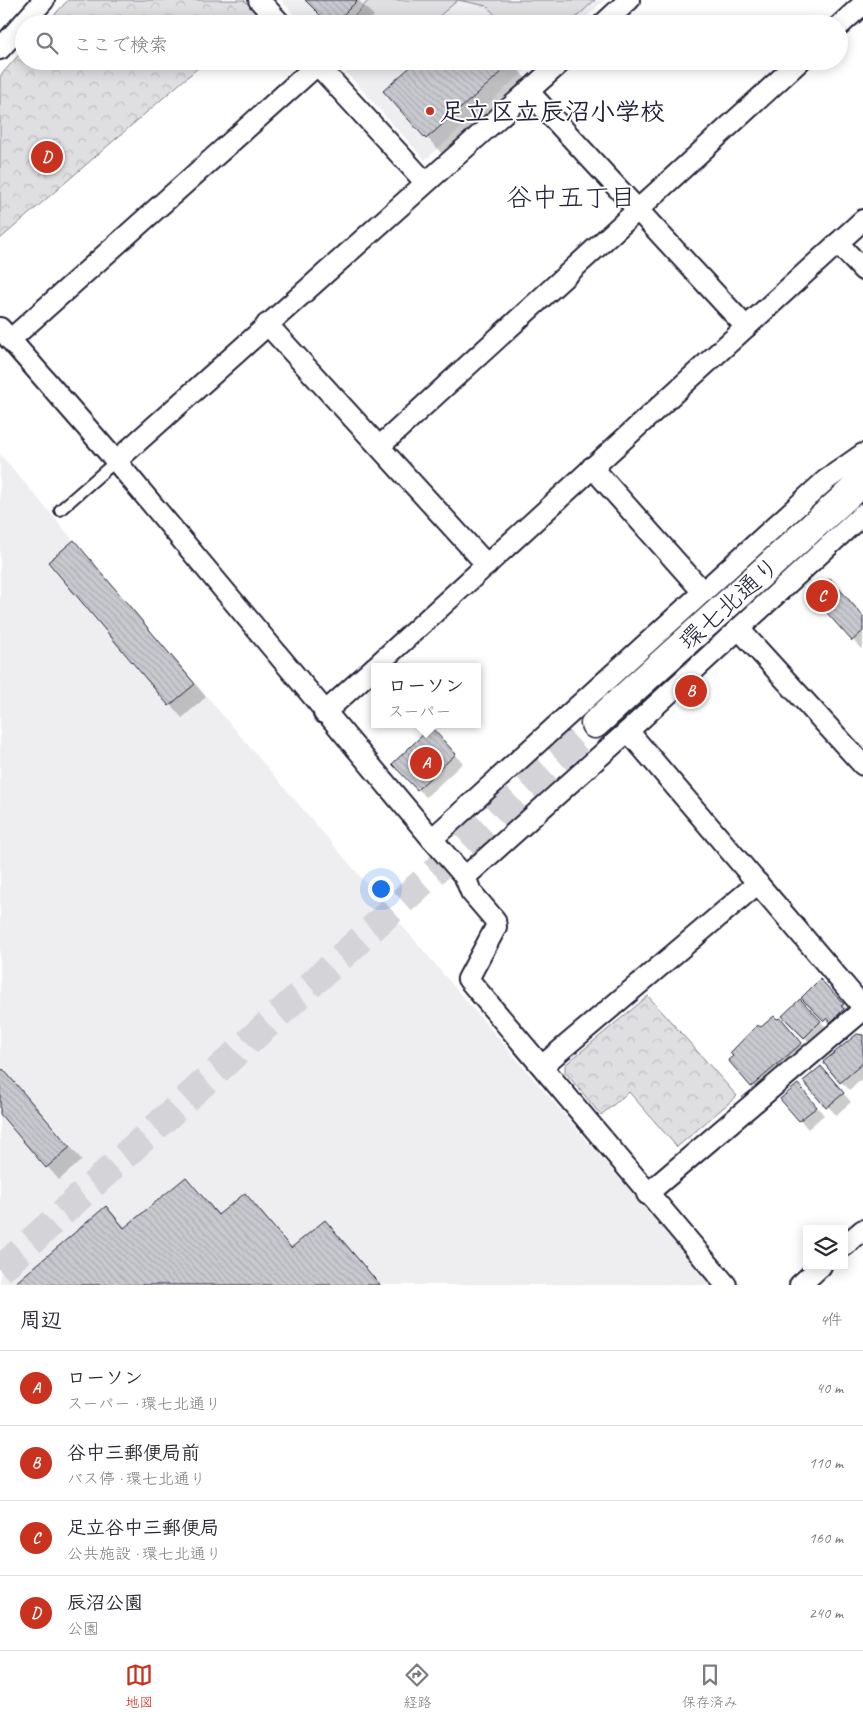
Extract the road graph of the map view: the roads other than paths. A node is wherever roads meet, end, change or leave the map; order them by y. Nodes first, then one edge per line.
1 (44, 0) edge
2 (260, 0) edge
3 (629, 0) edge
4 (863, 4) edge
5 (31, 15) edge
6 (273, 15) edge
7 (613, 15) edge
8 (848, 18) edge
9 (15, 32) edge
10 (0, 49) edge
11 (308, 70) edge
12 (322, 70) edge
13 (552, 70) edge
14 (790, 70) edge
15 (528, 91) junction
16 (425, 182) junction
17 (638, 210) junction
18 (863, 220) edge
19 (838, 243) junction
20 (863, 270) edge
21 (268, 324) junction
22 (746, 327) junction
23 (5, 334) edge
24 (380, 446) junction
25 (863, 454) edge
26 (116, 461) junction
27 (592, 467) junction
28 (863, 481) edge
29 (60, 510) dead end
30 (863, 514) edge
31 (487, 565) junction
32 (703, 592) junction
33 (739, 629) junction
34 (379, 663) edge
35 (371, 671) edge
36 (324, 713) junction
37 (595, 724) tunnel mouth
38 (628, 731) junction
39 (862, 763) edge
40 (432, 839) junction
41 (465, 876) junction
42 (758, 883) junction
43 (863, 1008) edge
44 (542, 1066) junction
45 (647, 1194) junction
46 (863, 1230) edge
47 (848, 1243) edge
48 (817, 1270) edge
49 (726, 1285) edge
50 (800, 1285) edge

1 - 5 street
2 - 6 street
3 - 7 street
4 - 8 street
9 - 10 street
11 - 23 street
12 - 16 street
13 - 15 street
14 - 17 street
15 - 16 street
15 - 17 street
16 - 21 street
17 - 22 street
17 - 24 street
18 - 19 street
19 - 20 street
19 - 22 street
21 - 24 street
21 - 26 street
22 - 27 street
23 - 26 street
24 - 31 street
25 - 32 street
26 - 29 lane
26 - 36 street
27 - 31 street
27 - 32 street
28 - 37 street, 環七北通り
30 - 33 street
31 - 34 street
32 - 40 street
33 - 38 street
33 - 39 street
35 - 36 street
36 - 40 street
38 - 41 street
38 - 42 street
40 - 41 street
41 - 44 street
42 - 43 street
42 - 44 street
43 - 45 street
44 - 45 street
45 - 49 street
46 - 47 street
48 - 50 street

